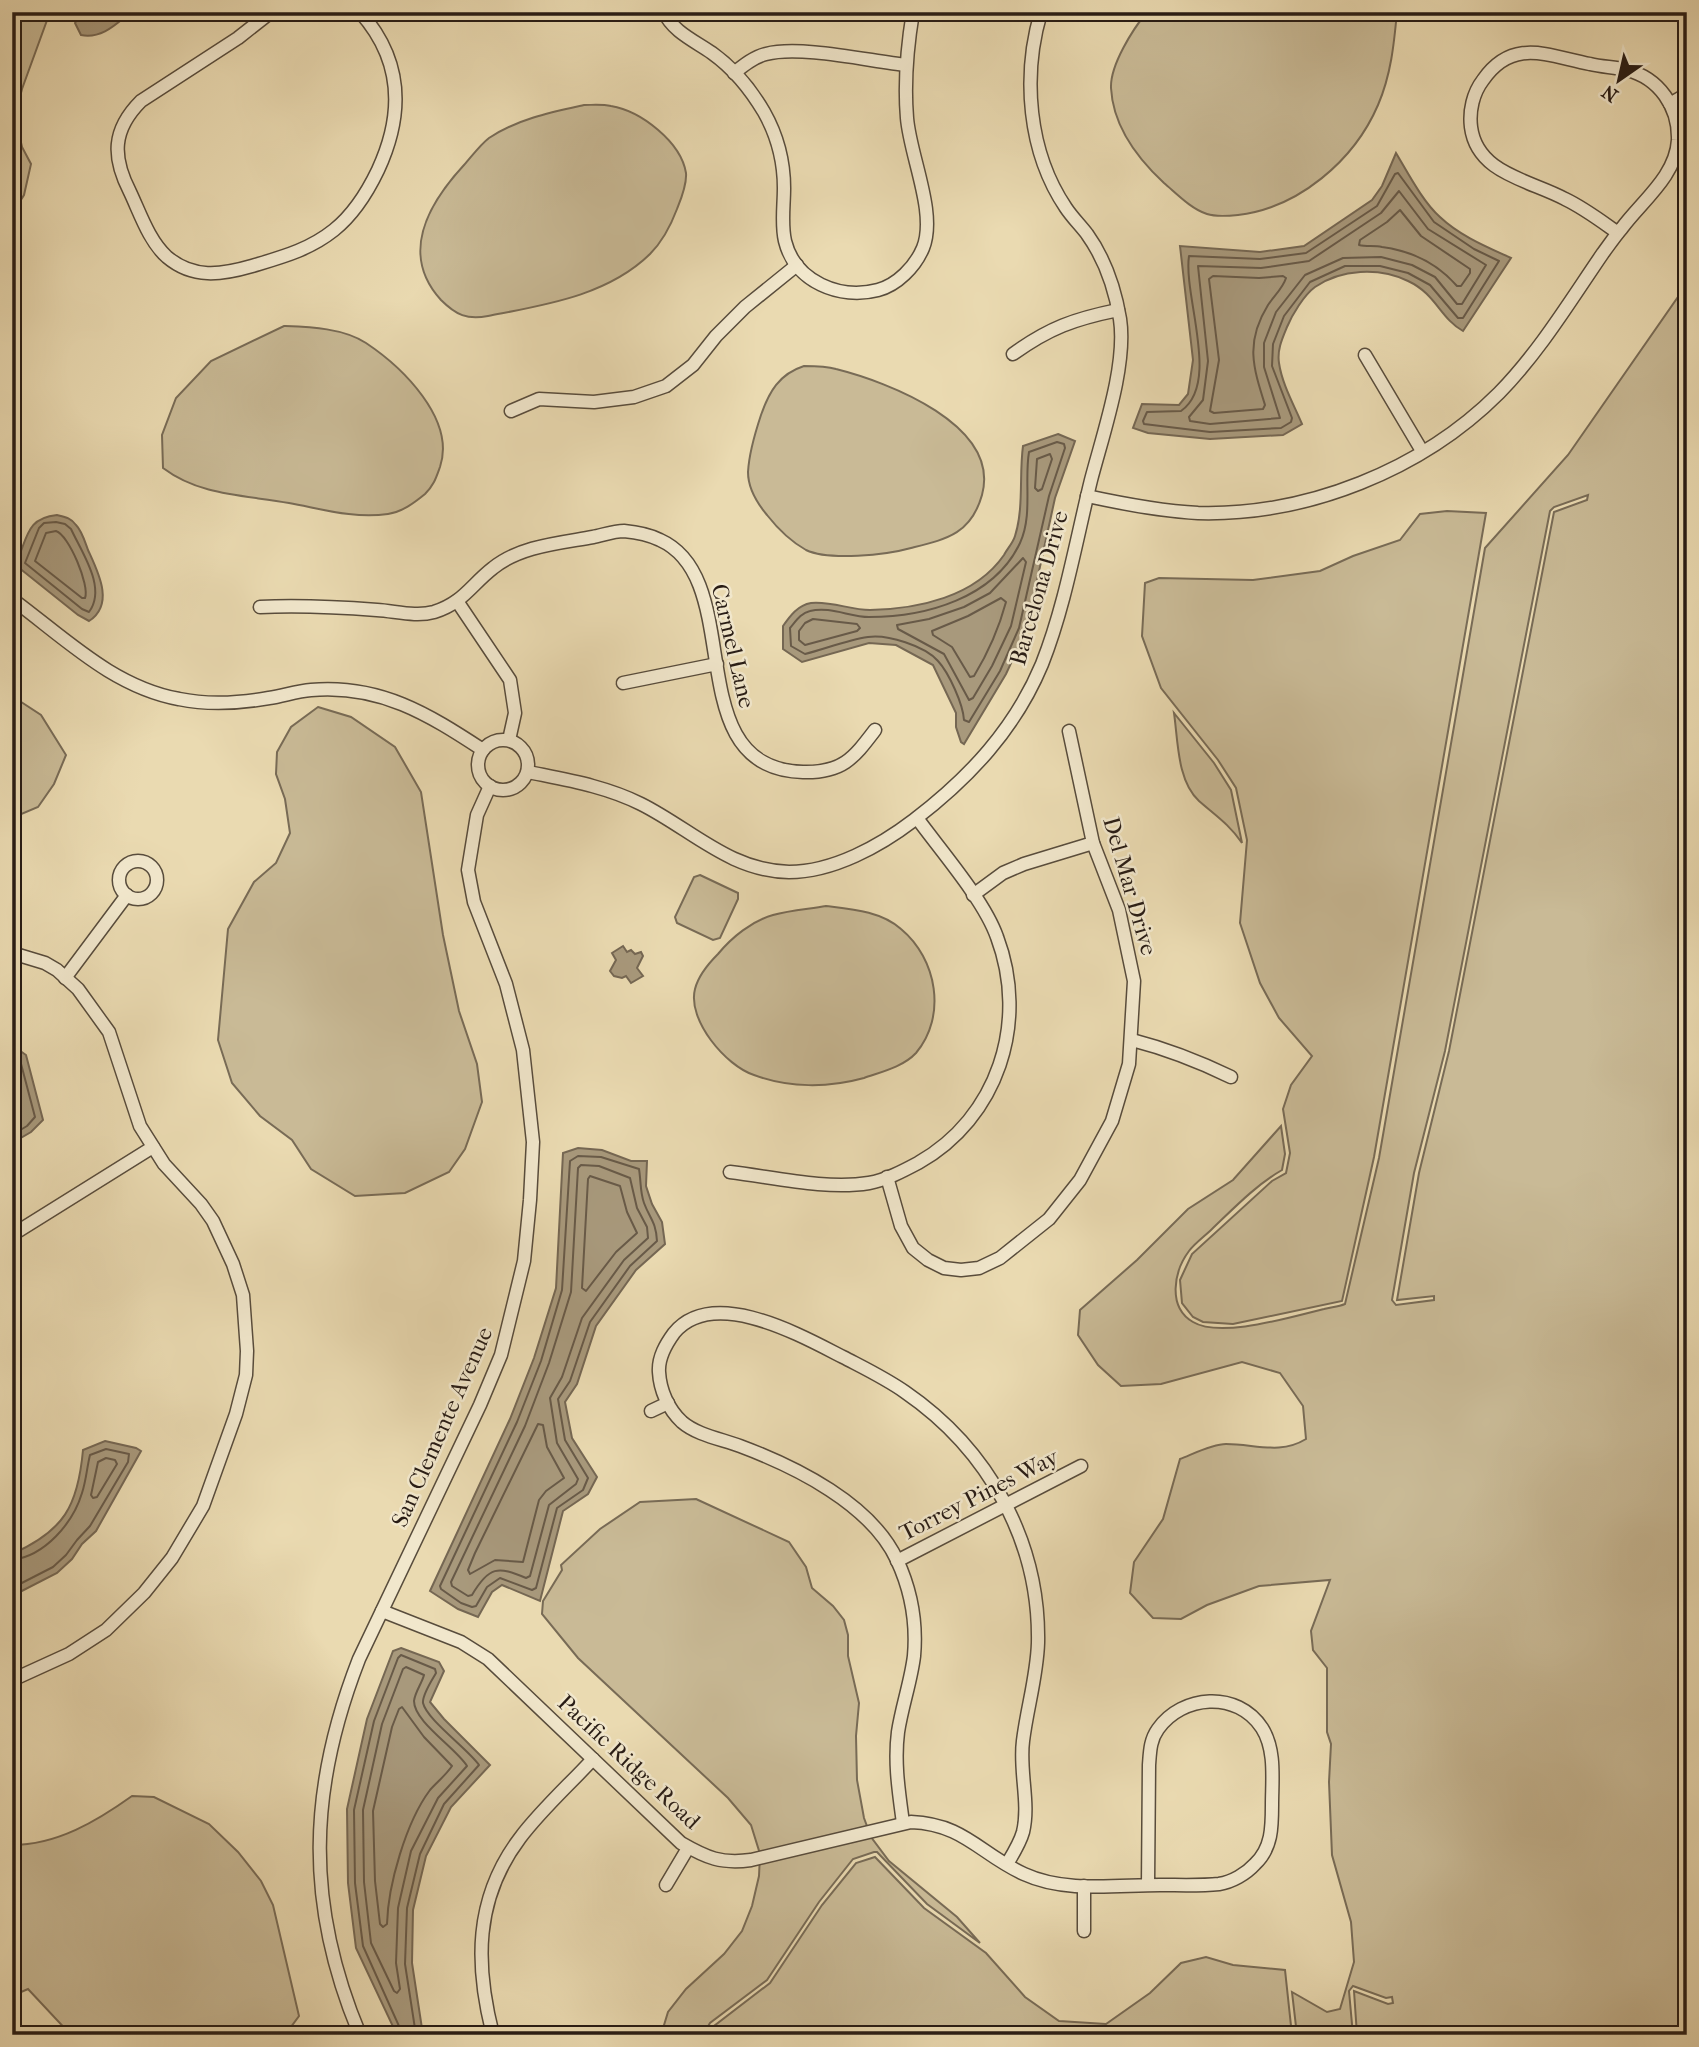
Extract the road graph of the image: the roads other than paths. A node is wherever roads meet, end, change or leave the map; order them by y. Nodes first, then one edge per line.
1 (271, 12) edge
2 (360, 12) edge
3 (664, 12) edge
4 (913, 12) edge
5 (1041, 12) edge
6 (906, 65) junction
7 (734, 73) junction
8 (1687, 94) edge
9 (1670, 104) junction
10 (1618, 233) junction
11 (797, 265) junction
12 (1118, 310) junction
13 (1013, 354) dead end
14 (1365, 355) dead end
15 (511, 411) dead end
16 (1422, 451) junction
17 (1087, 496) junction
18 (12, 599) edge
19 (457, 601) junction
20 (260, 607) dead end
21 (717, 664) junction
22 (623, 683) dead end
23 (875, 730) dead end
24 (1069, 731) dead end
25 (509, 740) junction
26 (483, 750) junction
27 (528, 772) junction
28 (489, 786) junction
29 (917, 818) junction
30 (1093, 843) junction
31 (127, 895) dead end
32 (973, 895) junction
33 (12, 953) edge
34 (65, 978) junction
35 (1132, 1040) junction
36 (1231, 1077) dead end
37 (153, 1147) junction
38 (730, 1172) dead end
39 (887, 1177) junction
40 (12, 1235) edge
41 (668, 1403) junction
42 (652, 1411) dead end
43 (1081, 1466) dead end
44 (1006, 1504) junction
45 (897, 1561) junction
46 (382, 1611) junction
47 (12, 1680) edge
48 (593, 1759) junction
49 (903, 1823) junction
50 (688, 1847) junction
51 (1007, 1864) junction
52 (666, 1885) dead end
53 (1084, 1885) junction
54 (1148, 1885) junction
55 (1084, 1931) dead end
56 (360, 2035) edge
57 (493, 2035) edge

1 - 2 street
3 - 7 street
4 - 6 street
5 - 12 street, Barcelona Drive
6 - 7 street
6 - 11 street
7 - 11 street
8 - 9 street
9 - 10 street
9 - 10 street
10 - 16 street
11 - 15 street
12 - 13 street
12 - 17 street, Barcelona Drive
14 - 16 street
16 - 17 street
17 - 29 street, Barcelona Drive
18 - 26 street
19 - 20 street, Carmel Lane
19 - 21 street, Carmel Lane
19 - 25 street
21 - 22 street
21 - 23 street, Carmel Lane
24 - 30 street, Del Mar Drive
25 - 26 street
25 - 27 street
26 - 28 street
27 - 28 street
27 - 29 street, Barcelona Drive
28 - 46 street, San Clemente Avenue
29 - 32 street
30 - 32 street
30 - 35 street, Del Mar Drive
31 - 34 street
32 - 39 street
33 - 34 street
34 - 37 street
35 - 36 street
35 - 39 street, Del Mar Drive
37 - 40 street
37 - 47 street
38 - 39 street
41 - 42 street
41 - 44 street
41 - 45 street
43 - 44 street, Torrey Pines Way
44 - 45 street, Torrey Pines Way
44 - 51 street
45 - 49 street
46 - 48 street, Pacific Ridge Road
46 - 56 street, San Clemente Avenue
48 - 50 street, Pacific Ridge Road
48 - 57 street
49 - 50 street, Pacific Ridge Road
49 - 51 street, Pacific Ridge Road
50 - 52 street
51 - 53 street, Pacific Ridge Road
53 - 54 street, Pacific Ridge Road
53 - 55 street
54 - 54 street, Pacific Ridge Road

